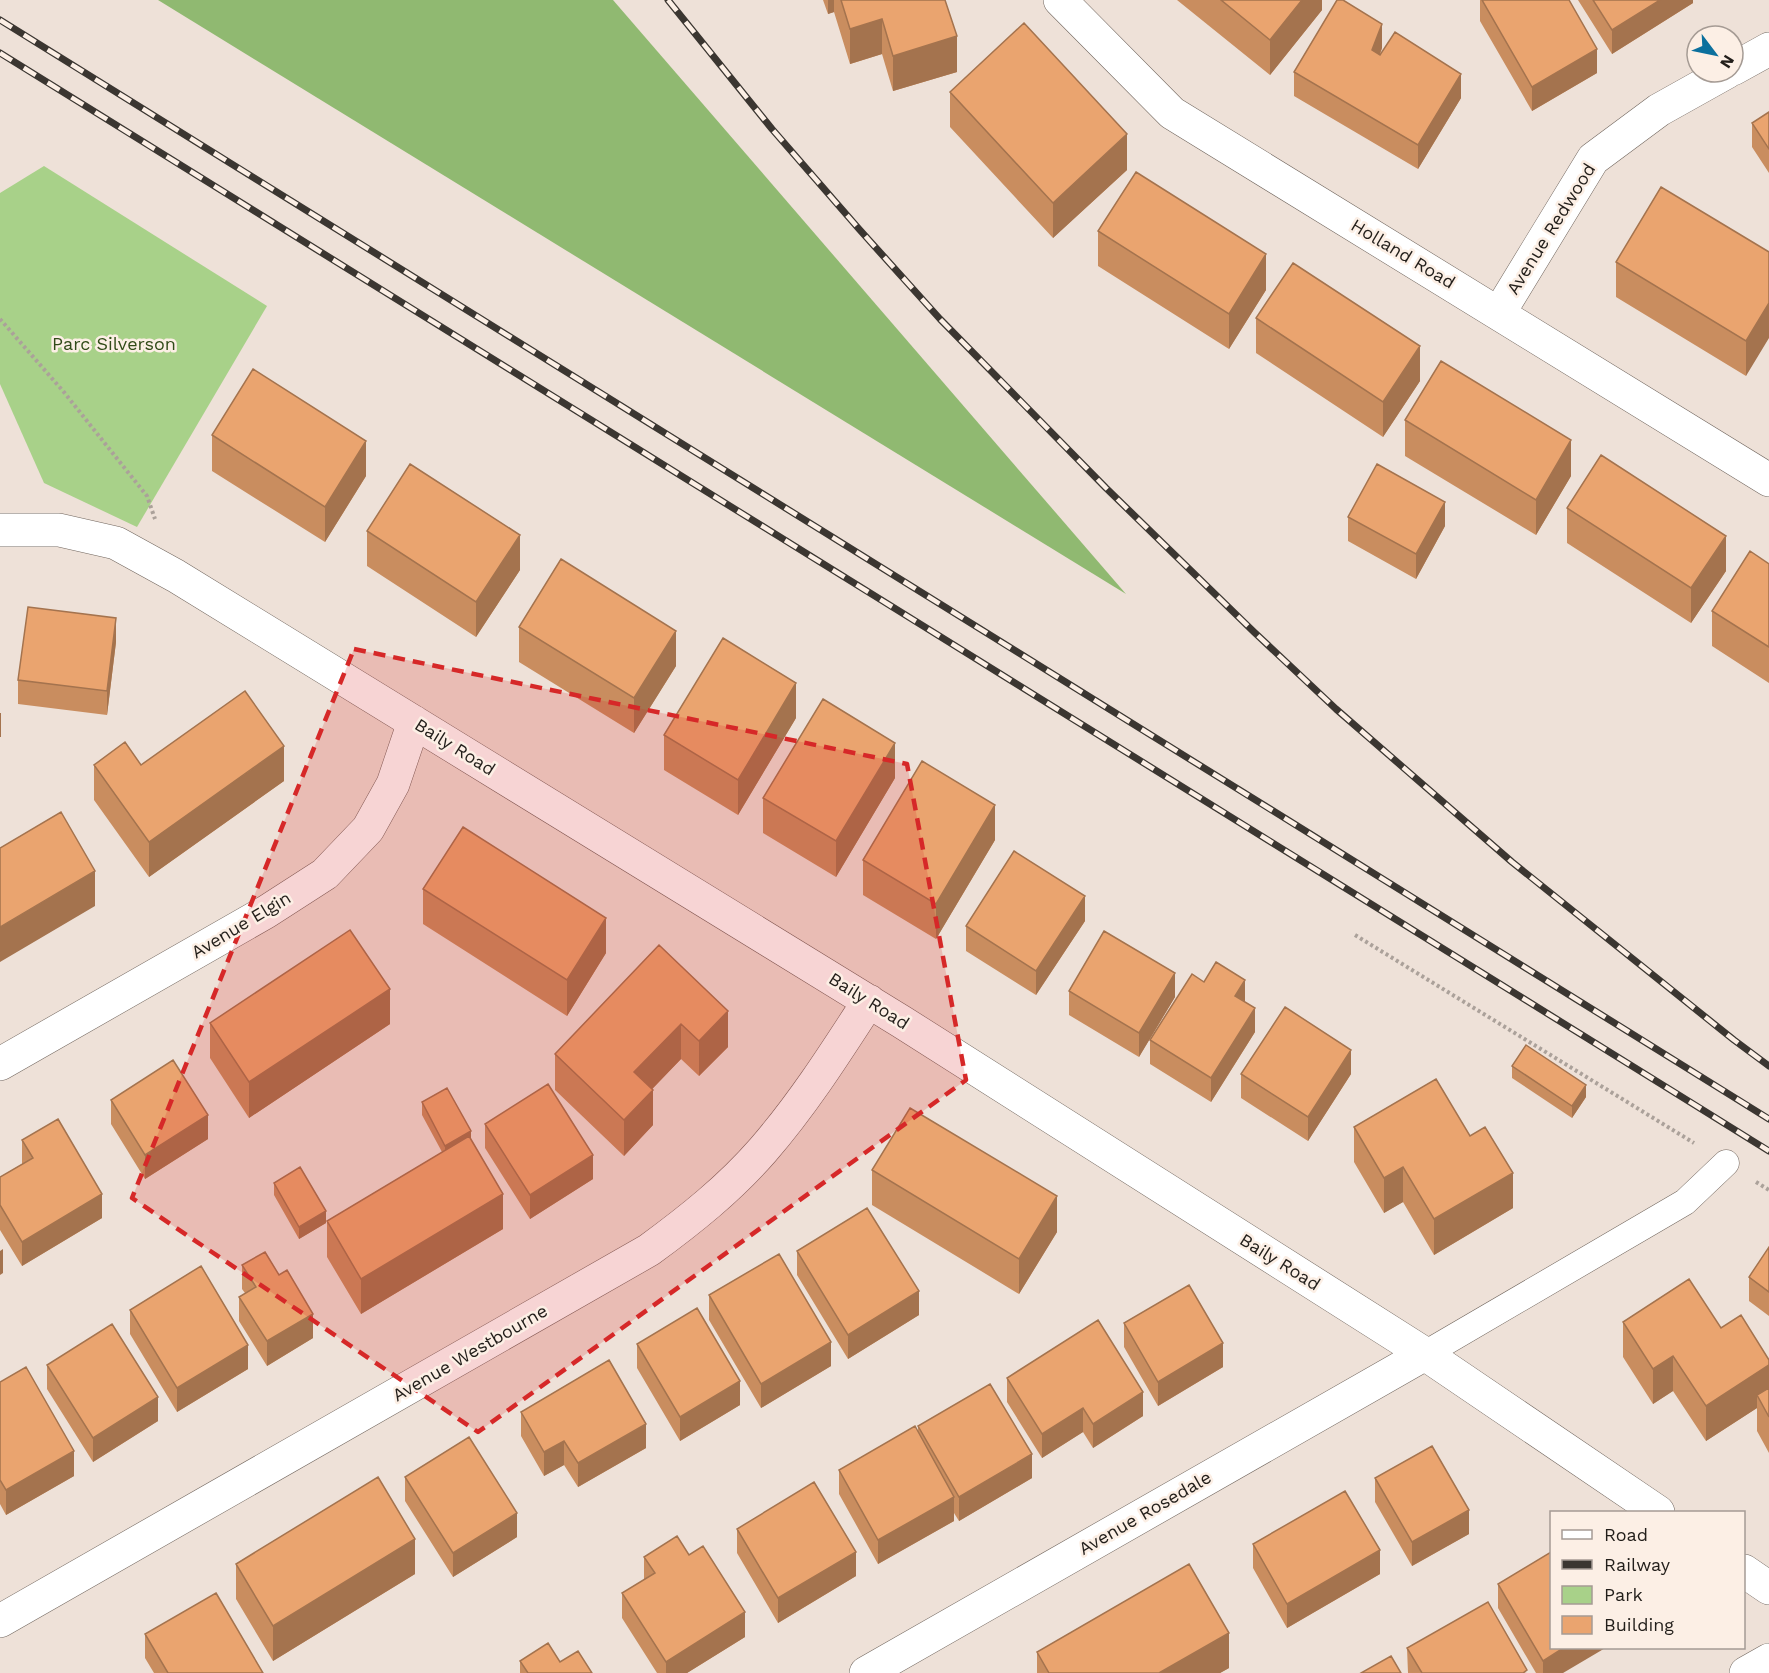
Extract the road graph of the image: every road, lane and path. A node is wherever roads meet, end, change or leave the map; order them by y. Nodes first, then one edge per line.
1 (1060, 0) edge
2 (1769, 49) edge
3 (1745, 62) edge
4 (1706, 84) edge
5 (1499, 313) junction
6 (0, 319) edge
7 (1769, 480) edge
8 (159, 528) dead end
9 (0, 530) edge
10 (414, 722) junction
11 (1354, 935) dead end
12 (869, 1001) junction
13 (0, 1064) edge
14 (1726, 1163) junction
15 (1769, 1190) edge
16 (1425, 1354) junction
17 (1657, 1511) edge
18 (1745, 1572) edge
19 (1769, 1588) edge
20 (0, 1621) edge
21 (1769, 1660) edge
22 (866, 1673) edge
23 (1746, 1673) edge

1 - 5 street, Holland Road
2 - 3 street
4 - 5 street, Avenue Redwood
5 - 7 street, Holland Road
6 - 8 path
9 - 10 street, Baily Road
10 - 12 street, Baily Road
10 - 13 street, Avenue Elgin
11 - 14 path
12 - 16 street, Baily Road
12 - 20 street, Avenue Westbourne
14 - 15 path
14 - 16 lane
16 - 17 street, Baily Road
16 - 22 street, Avenue Rosedale
18 - 19 street
21 - 23 street

